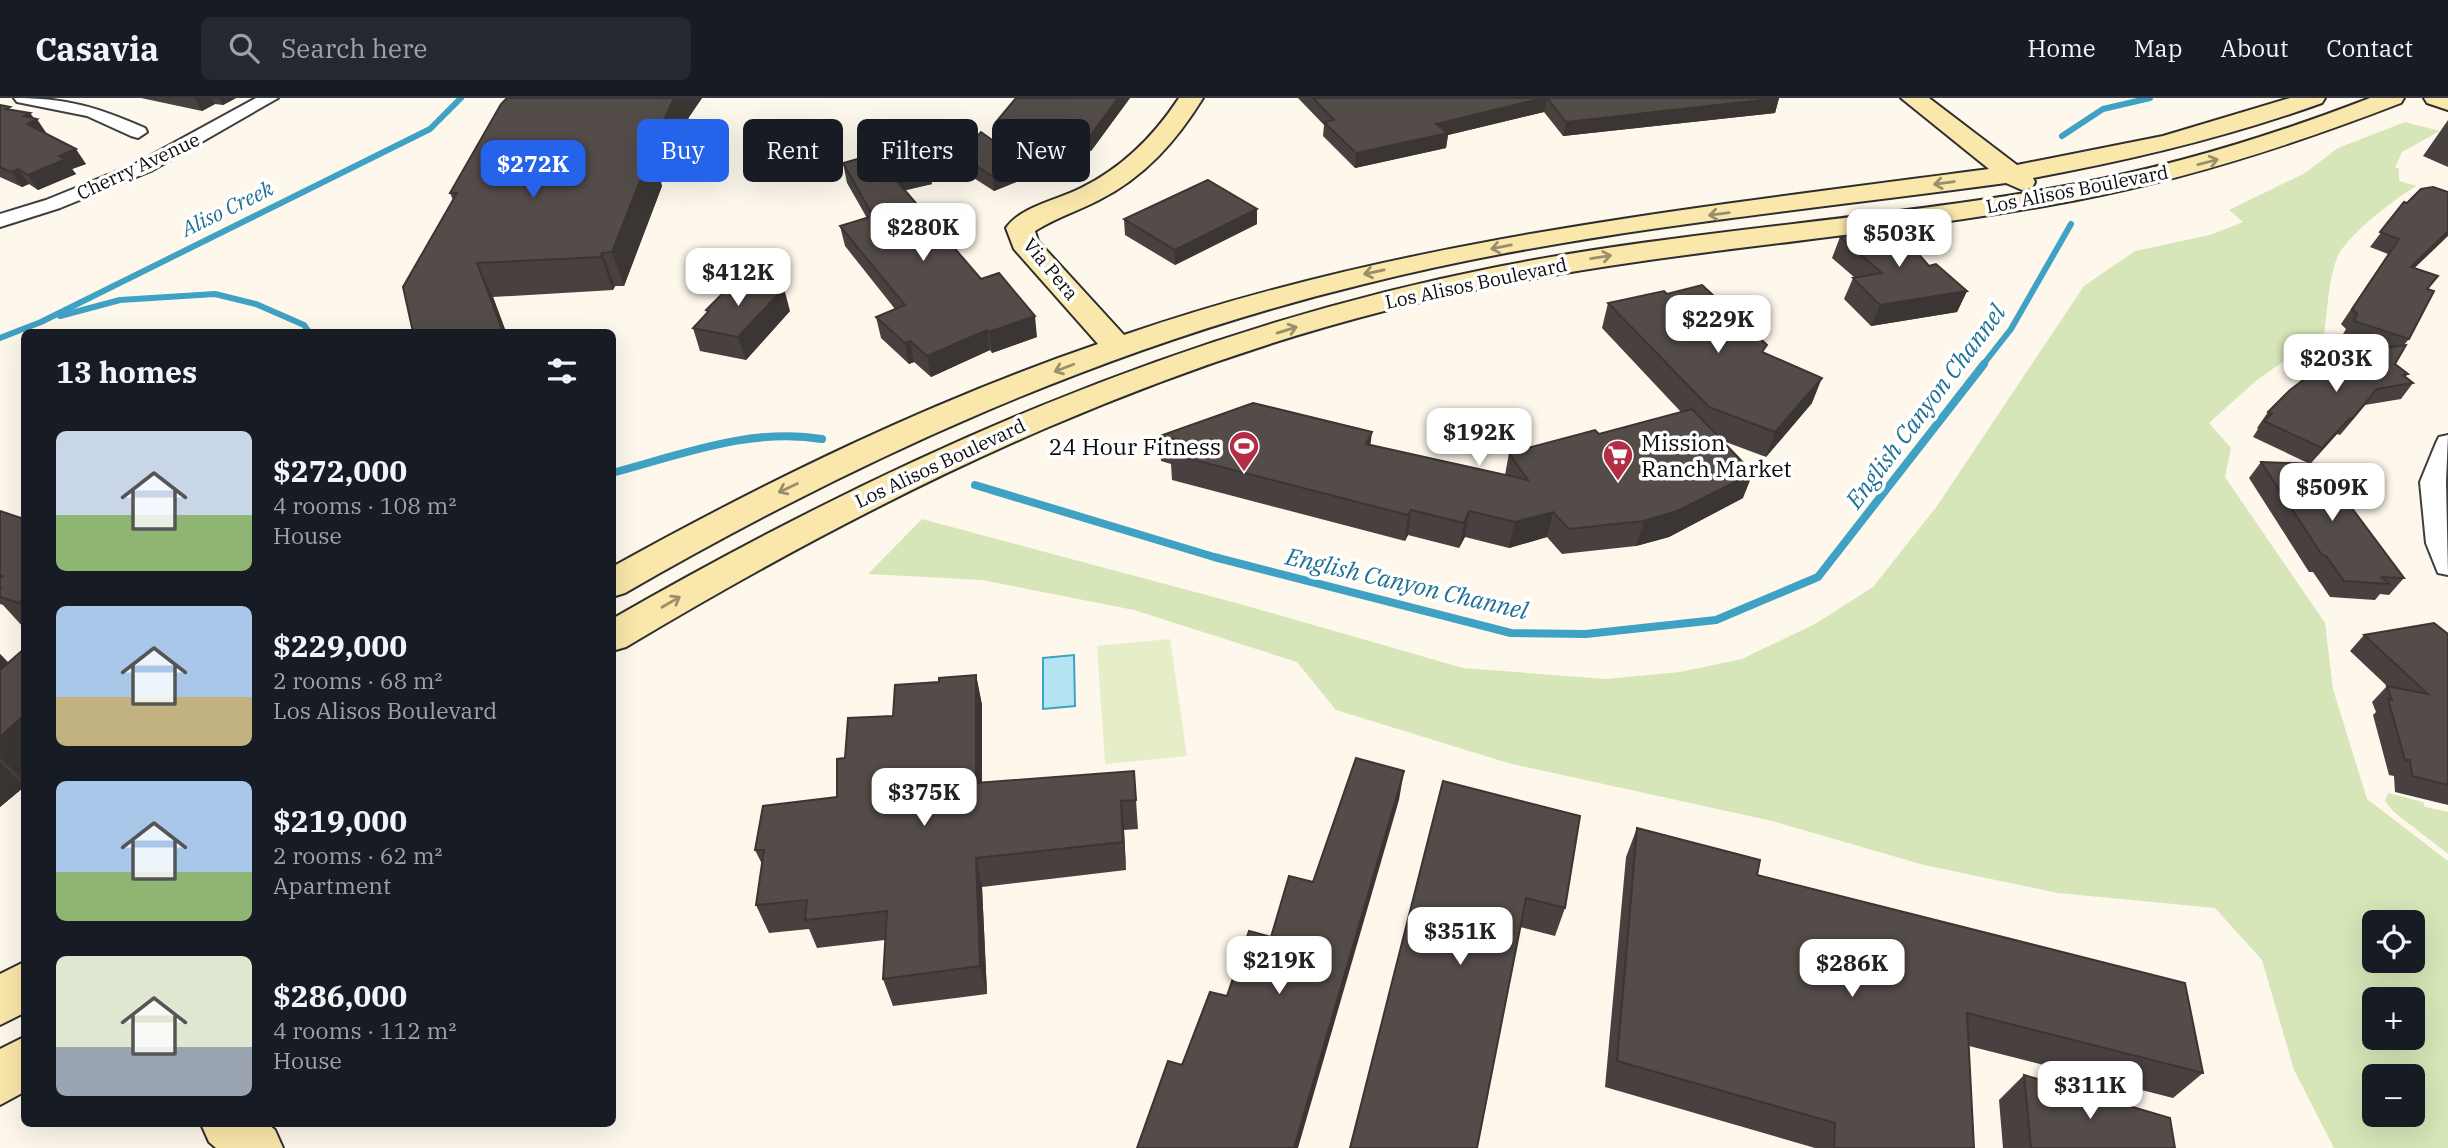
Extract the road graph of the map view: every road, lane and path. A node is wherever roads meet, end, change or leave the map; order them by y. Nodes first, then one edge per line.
1 (23, 98) edge
2 (269, 98) edge
3 (1191, 98) edge
4 (1913, 98) edge
5 (2313, 98) edge
6 (2392, 98) edge
7 (2436, 98) edge
8 (2448, 103) edge
9 (138, 132) dead end
10 (2012, 174) junction
11 (2043, 198) junction
12 (0, 221) edge
13 (1233, 346) junction
14 (1119, 348) junction
15 (2448, 443) edge
16 (948, 456) junction
17 (2448, 566) edge
18 (616, 582) edge
19 (616, 635) edge
20 (21, 986) edge
21 (0, 1003) edge
22 (21, 1064) edge
23 (0, 1081) edge
24 (231, 1127) edge
25 (257, 1148) edge

1 - 9 street
2 - 12 street, Cherry Avenue
3 - 14 main road, Via Pera
4 - 10 main road
5 - 10 main road, Los Alisos Boulevard
11 -> 6 main road, Los Alisos Boulevard
7 - 8 main road
10 - 11 main road
10 -> 14 main road, Los Alisos Boulevard
13 -> 11 main road, Los Alisos Boulevard
13 - 14 main road
13 - 16 main road, Los Alisos Boulevard
14 - 16 main road
14 -> 18 main road, Los Alisos Boulevard
15 - 17 street
19 -> 16 main road, Los Alisos Boulevard
20 - 21 main road
22 - 23 main road
24 - 25 main road

